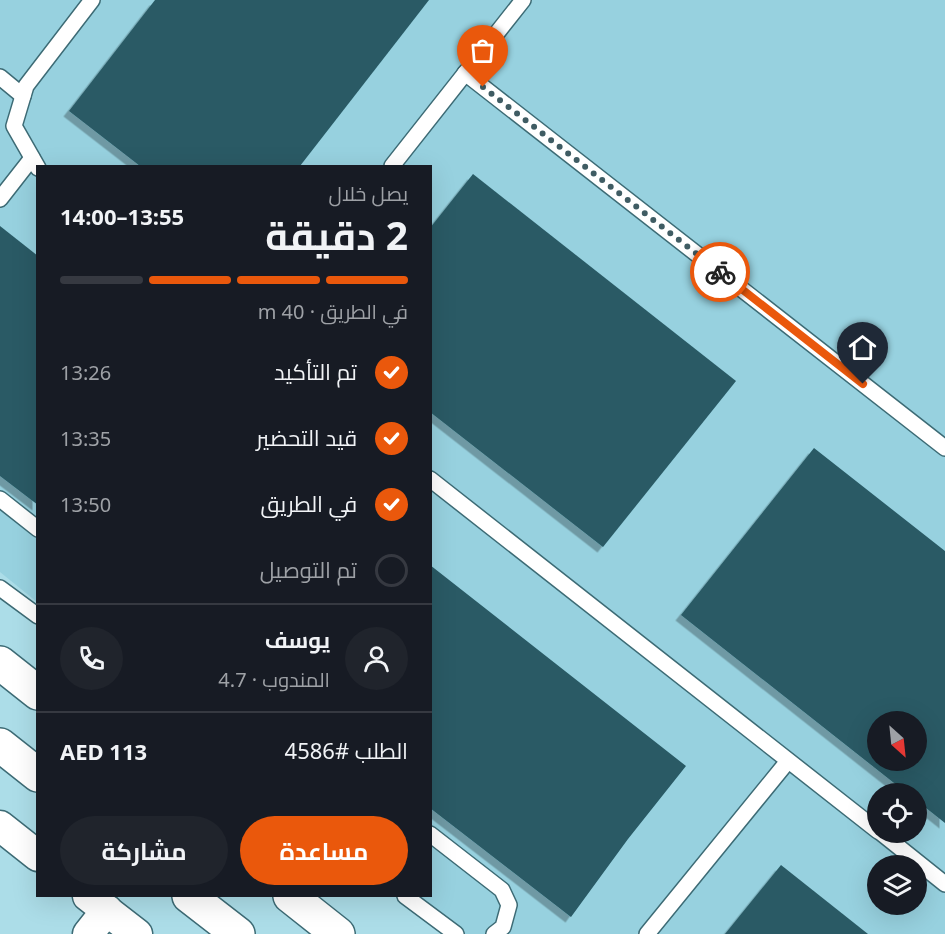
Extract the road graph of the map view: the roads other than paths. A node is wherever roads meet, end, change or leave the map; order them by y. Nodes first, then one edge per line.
1 (92, 0) edge
2 (523, 0) edge
3 (465, 73) junction
4 (0, 77) edge
5 (23, 96) junction
6 (35, 163) edge
7 (393, 165) edge
8 (0, 199) edge
9 (945, 448) edge
10 (432, 481) edge
11 (0, 499) edge
12 (36, 526) edge
13 (0, 588) edge
14 (36, 615) edge
15 (0, 663) edge
16 (36, 691) edge
17 (0, 745) edge
18 (788, 761) junction
19 (36, 773) edge
20 (867, 823) edge
21 (0, 826) edge
22 (432, 836) edge
23 (893, 843) edge
24 (36, 854) edge
25 (945, 884) edge
26 (190, 897) edge
27 (291, 897) edge
28 (406, 897) edge
29 (97, 903) edge
30 (88, 934) edge
31 (137, 934) edge
32 (238, 934) edge
33 (339, 934) edge
34 (456, 934) edge
35 (494, 934) edge
36 (647, 934) edge

1 - 5 lane
2 - 3 lane
3 - 7 lane
3 - 9 lane
4 - 5 lane
5 - 6 lane
6 - 8 lane
10 - 18 lane
11 - 12 lane
13 - 14 lane
15 - 16 main road
17 - 19 main road
18 - 20 lane
18 - 36 lane
21 - 24 street
22 - 35 lane
23 - 25 lane
26 - 32 main road
27 - 33 main road
28 - 34 lane
29 - 30 street
29 - 31 street

